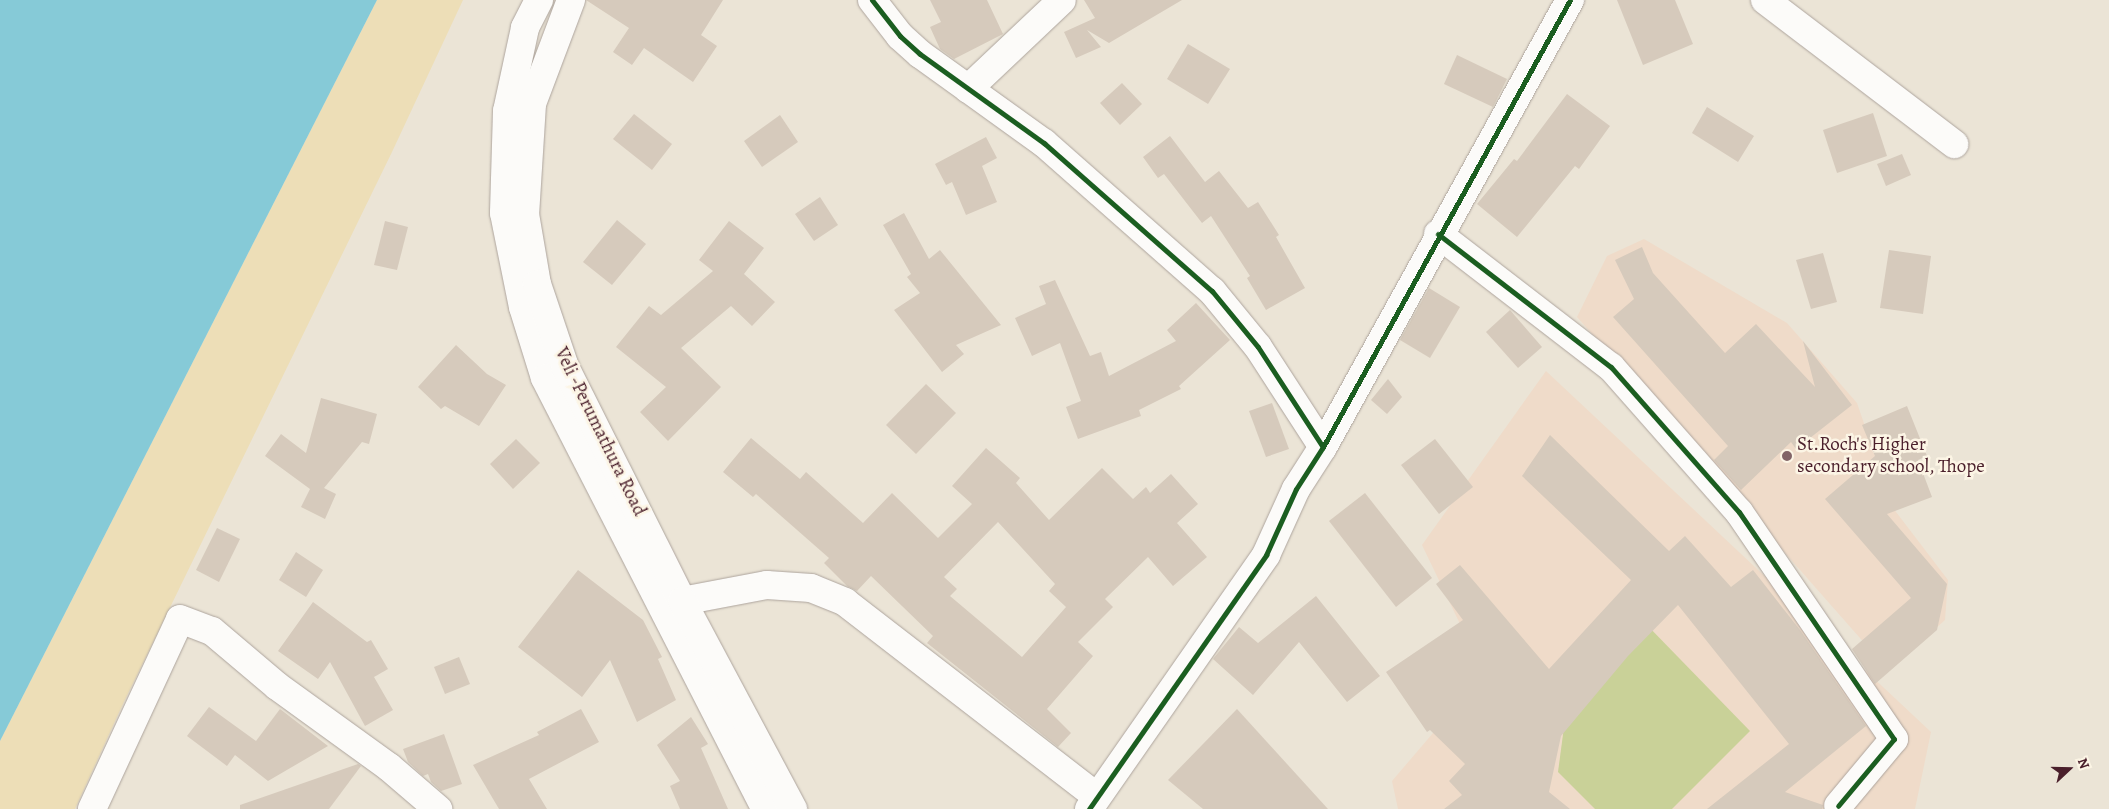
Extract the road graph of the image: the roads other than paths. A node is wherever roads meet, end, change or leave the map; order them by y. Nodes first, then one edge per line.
1 (539, 0) edge
2 (571, 0) edge
3 (872, 0) edge
4 (1062, 0) edge
5 (1570, 0) edge
6 (1766, 0) edge
7 (968, 89) junction
8 (1954, 144) dead end
9 (1438, 234) junction
10 (1323, 447) junction
11 (682, 601) junction
12 (1092, 802) edge
13 (1838, 806) dead end
14 (92, 809) edge
15 (438, 809) edge
16 (766, 809) edge
17 (793, 809) edge

1 - 16 street
2 - 11 street, Veli -Perumathura Road
3 - 7 street
4 - 7 street
5 - 9 street
6 - 8 street
7 - 10 street
9 - 10 street
9 - 13 street
10 - 12 street
11 - 12 street
11 - 17 street, Veli -Perumathura Road
14 - 15 street

